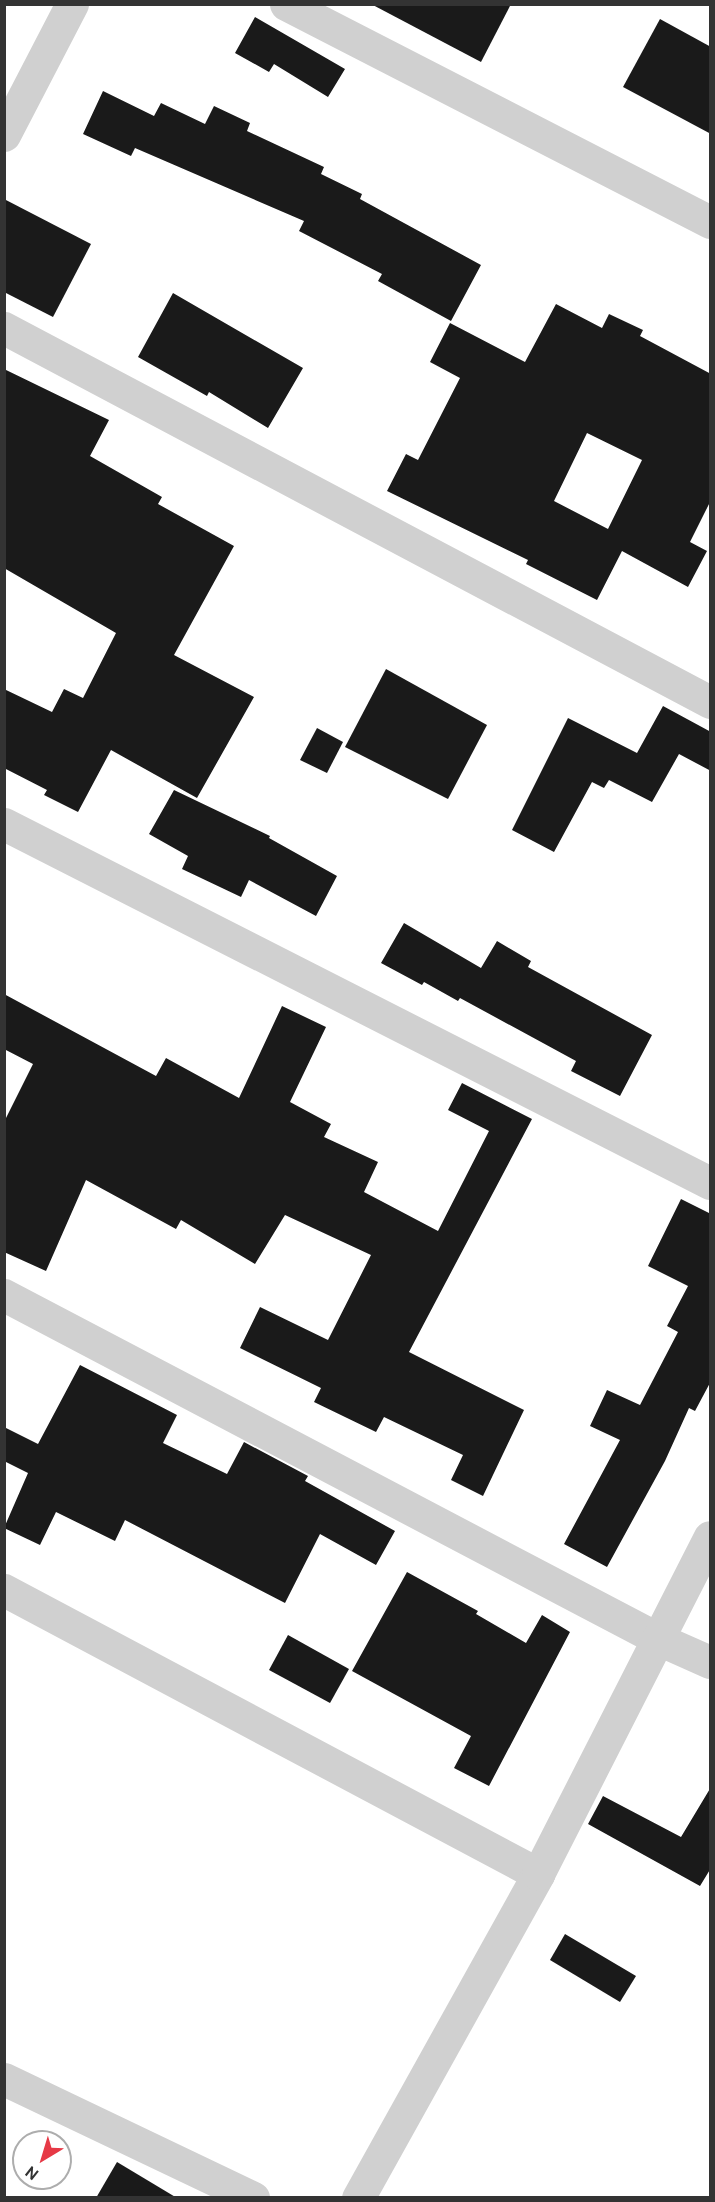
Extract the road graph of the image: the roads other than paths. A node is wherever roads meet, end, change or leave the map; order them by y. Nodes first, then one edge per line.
1 (72, 4) edge
2 (286, 4) edge
3 (4, 135) edge
4 (711, 222) edge
5 (4, 328) edge
6 (711, 702) edge
7 (4, 824) edge
8 (711, 1183) edge
9 (4, 1295) edge
10 (711, 1537) edge
11 (4, 1590) edge
12 (658, 1639) junction
13 (711, 1662) edge
14 (538, 1874) junction
15 (4, 2079) edge
16 (254, 2198) edge
17 (358, 2198) edge

1 - 3 street
2 - 4 street
5 - 6 street
7 - 8 street
9 - 12 street
10 - 12 street
11 - 14 street
12 - 13 street
12 - 14 street
14 - 17 street
15 - 16 street

